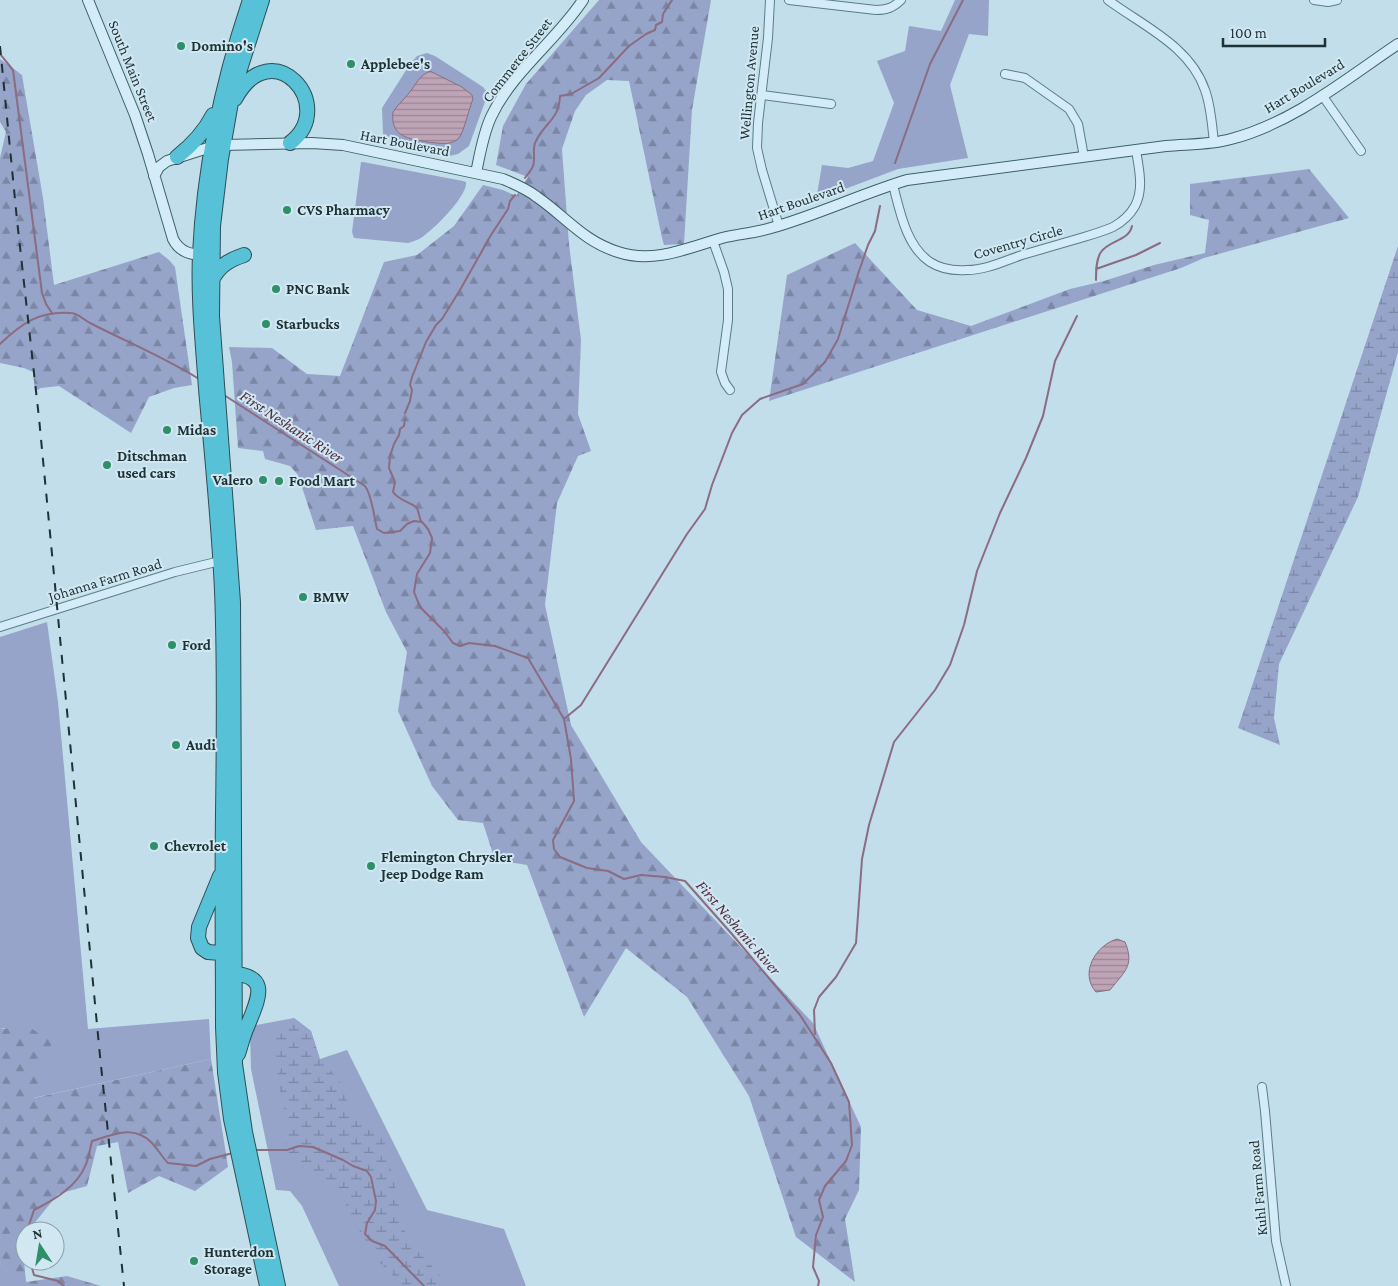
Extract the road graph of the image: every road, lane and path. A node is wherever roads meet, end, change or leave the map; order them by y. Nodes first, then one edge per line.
1 (88, 0) edge
2 (250, 0) edge
3 (262, 0) edge
4 (583, 0) edge
5 (770, 0) edge
6 (789, 0) edge
7 (901, 0) edge
8 (1108, 0) edge
9 (1314, 0) edge
10 (1337, 0) edge
11 (1398, 44) edge
12 (1005, 74) dead end
13 (762, 95) junction
14 (1322, 95) junction
15 (221, 99) junction
16 (831, 104) dead end
17 (229, 111) junction
18 (1214, 142) junction
19 (290, 143) junction
20 (217, 146) junction
21 (1136, 150) junction
22 (1361, 151) dead end
23 (148, 154) junction
24 (1084, 157) junction
25 (172, 159) junction
26 (476, 172) junction
27 (154, 176) junction
28 (894, 184) junction
29 (780, 226) junction
30 (713, 241) junction
31 (206, 255) junction
32 (244, 255) dead end
33 (211, 281) junction
34 (210, 370) junction
35 (730, 390) dead end
36 (213, 402) junction
37 (220, 561) junction
38 (0, 627) edge
39 (223, 869) junction
40 (228, 954) junction
41 (228, 973) junction
42 (235, 1064) junction
43 (1262, 1087) dead end
44 (242, 1146) junction
45 (246, 1161) junction
46 (266, 1286) edge
47 (278, 1286) edge
48 (1286, 1286) edge

1 - 23 street, South Main Street
2 - 15 highway
3 - 17 highway
4 - 26 street, Commerce Street
5 - 13 street, Wellington Avenue
6 - 7 street
8 - 18 street
9 - 10 street
11 - 14 street, Hart Boulevard
12 - 24 street
13 - 16 street
13 - 29 street, Wellington Avenue
14 - 18 street, Hart Boulevard
14 - 22 street
15 - 20 highway
15 - 25 highway
17 - 19 highway
17 - 20 highway
18 - 21 street, Hart Boulevard
19 - 20 street, Hart Boulevard
19 - 26 street, Hart Boulevard
20 - 25 street
20 - 31 highway
21 - 24 street, Hart Boulevard
21 - 28 street, Coventry Circle
23 - 25 street
23 - 27 street, South Main Street
24 - 28 street, Hart Boulevard
25 - 27 street
26 - 30 street, Hart Boulevard
27 - 31 street, South Main Street
28 - 29 street, Hart Boulevard
29 - 30 street, Hart Boulevard
30 - 35 street
31 - 33 highway
31 - 34 highway
32 - 33 highway
33 - 34 highway
34 - 36 highway
36 - 37 highway
36 - 40 highway
37 - 38 street, Johanna Farm Road
37 - 39 highway
39 - 40 highway
39 - 40 highway
40 - 41 highway
41 - 42 highway
41 - 42 highway
41 - 44 highway
42 - 44 highway
43 - 48 street, Kuhl Farm Road
44 - 45 highway
45 - 46 highway
45 - 47 highway

